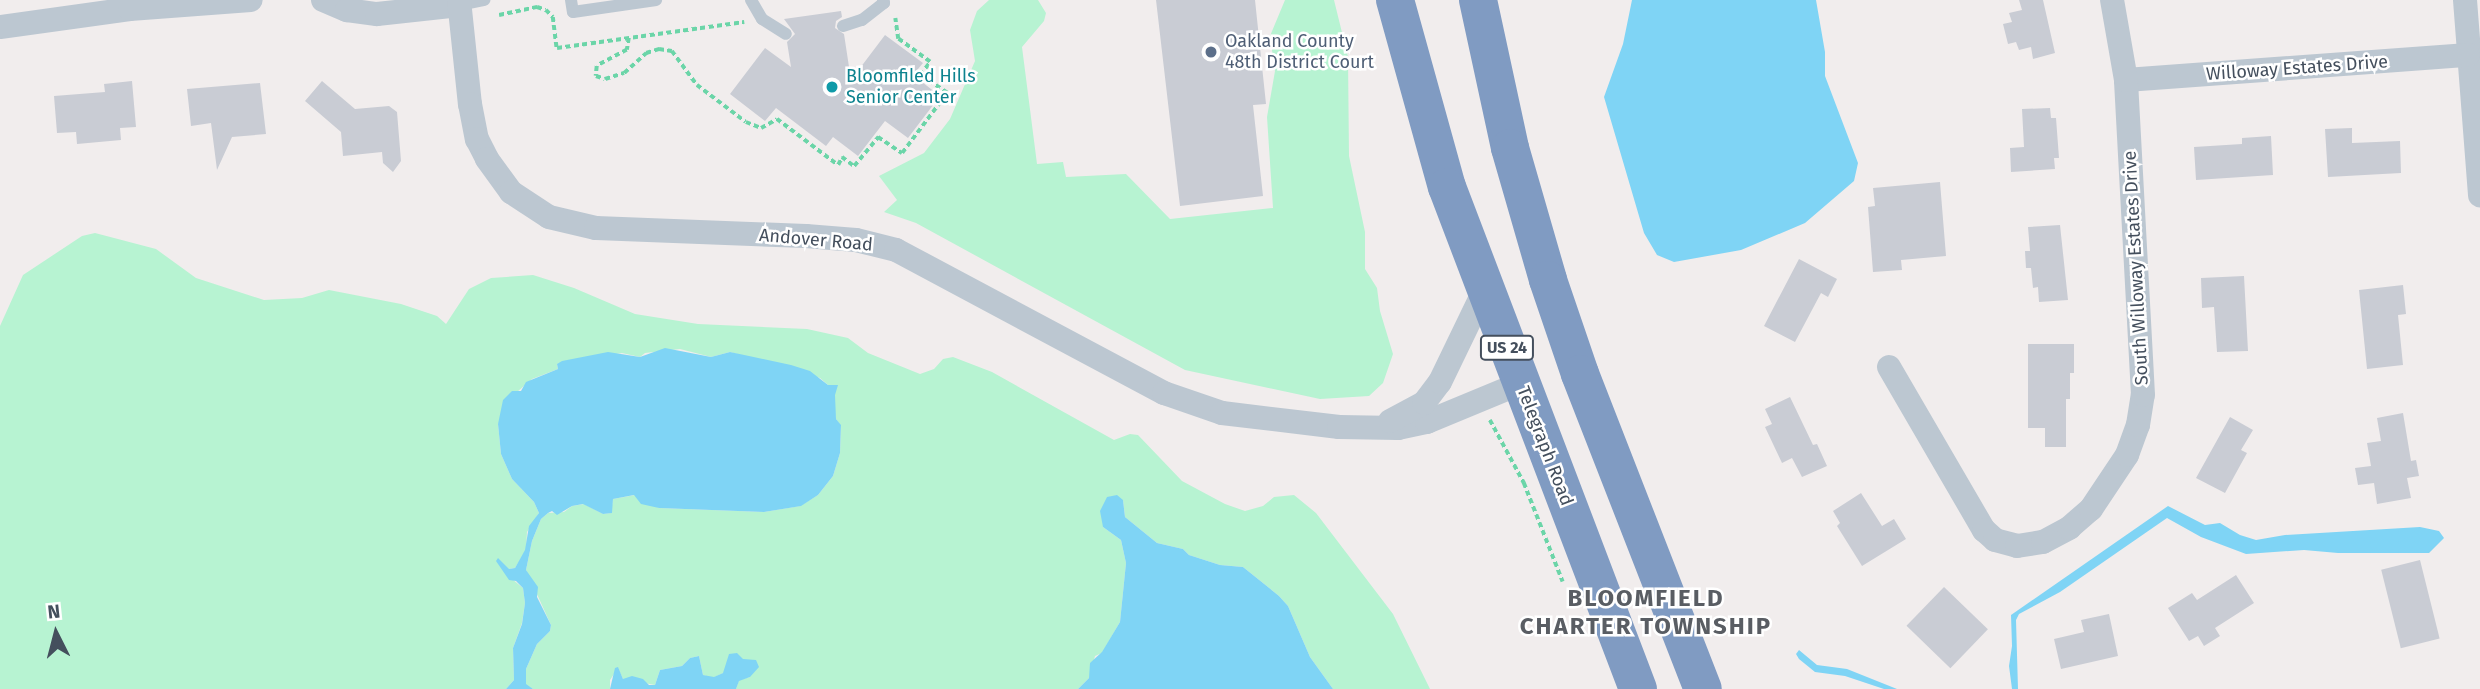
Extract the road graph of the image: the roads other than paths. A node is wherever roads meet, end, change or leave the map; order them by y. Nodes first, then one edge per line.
1 (251, 0) edge
2 (323, 0) edge
3 (484, 0) edge
4 (571, 0) edge
5 (656, 0) edge
6 (751, 0) edge
7 (884, 0) edge
8 (1395, 0) edge
9 (1478, 0) edge
10 (2112, 0) edge
11 (2465, 0) edge
12 (460, 2) edge
13 (843, 26) dead end
14 (0, 27) edge
15 (786, 34) dead end
16 (2468, 55) junction
17 (2126, 80) junction
18 (2480, 195) edge
19 (1484, 291) junction
20 (1889, 367) dead end
21 (1521, 383) junction
22 (1376, 426) junction
23 (1638, 689) edge
24 (1703, 689) edge

1 - 14 street
2 - 12 street
3 - 12 lane
4 - 5 lane
6 - 15 lane
7 - 13 lane
8 - 19 highway, Telegraph Road / US 24
9 - 24 highway
10 - 17 street
11 - 16 street
12 - 22 street, Andover Road
16 - 17 street, Willoway Estates Drive
16 - 18 street
17 - 20 street, South Willoway Estates Drive
19 - 21 highway, Telegraph Road / US 24
19 - 22 street, Andover Road
21 - 22 street, Andover Road
21 - 23 highway, Telegraph Road / US 24

